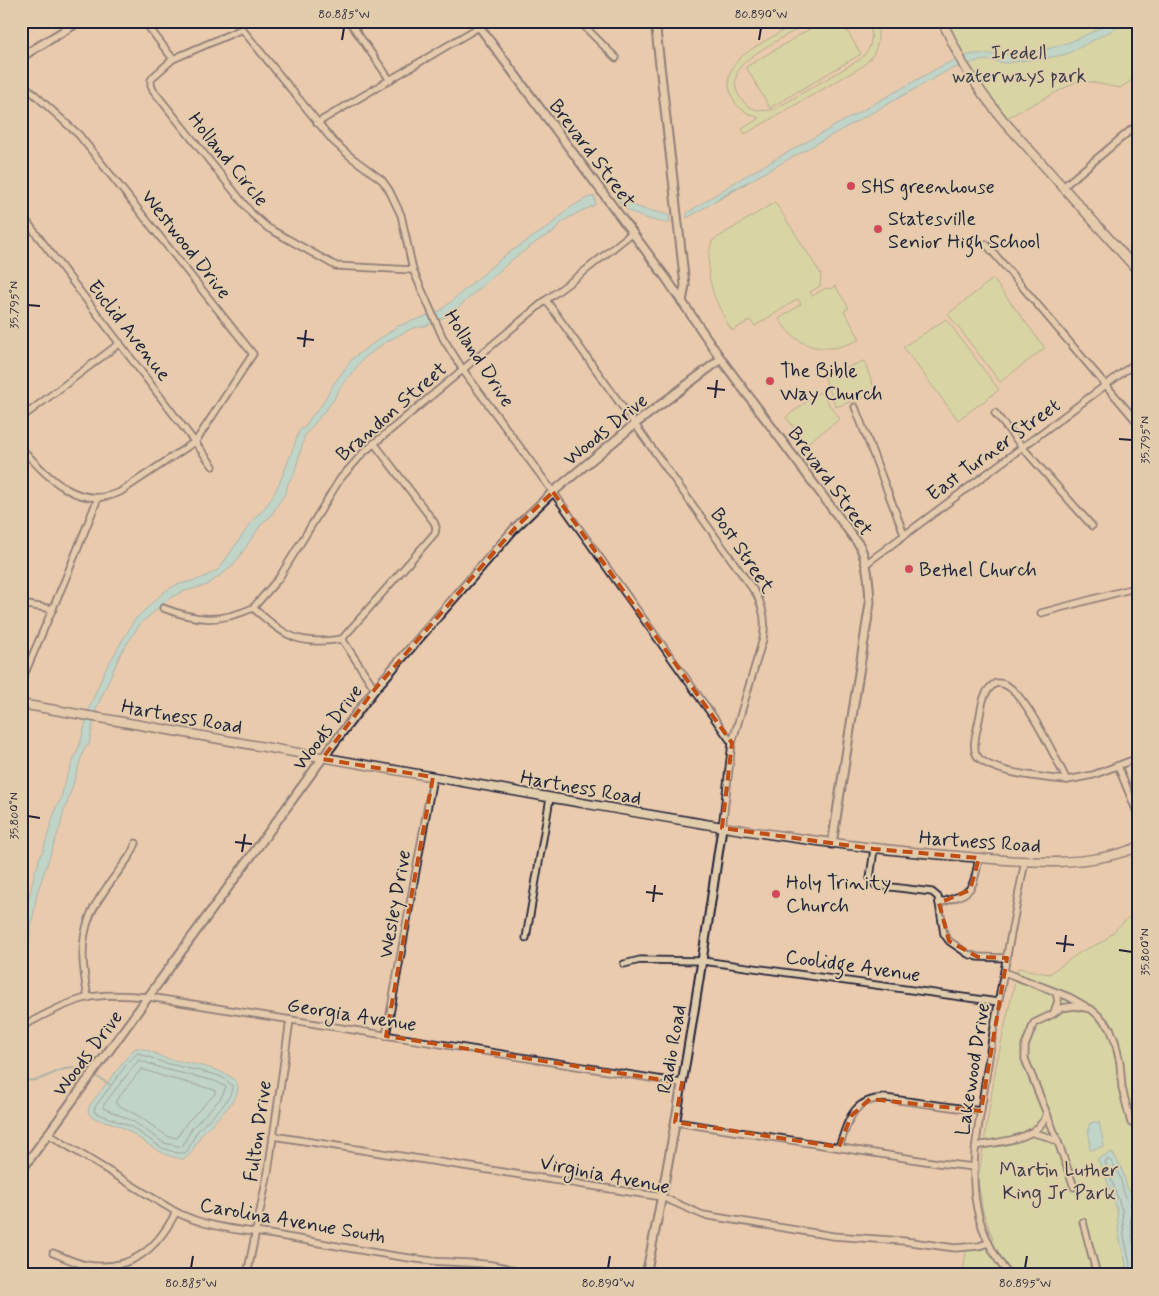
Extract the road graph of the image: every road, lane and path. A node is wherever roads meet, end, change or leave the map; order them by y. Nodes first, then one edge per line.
1 (80, 21) edge
2 (144, 21) edge
3 (349, 21) edge
4 (582, 21) edge
5 (655, 21) edge
6 (942, 21) edge
7 (477, 24) edge
8 (21, 57) edge
9 (616, 58) dead end
10 (173, 59) junction
11 (390, 80) junction
12 (21, 82) edge
13 (317, 123) junction
14 (1138, 124) edge
15 (1063, 187) junction
16 (21, 214) edge
17 (632, 233) junction
18 (986, 244) dead end
19 (413, 270) junction
20 (1138, 271) edge
21 (546, 300) junction
22 (682, 302) junction
23 (120, 343) junction
24 (721, 359) junction
25 (1138, 361) edge
26 (463, 370) junction
27 (1105, 386) junction
28 (855, 407) dead end
29 (995, 414) dead end
30 (21, 418) edge
31 (1138, 423) edge
32 (635, 424) junction
33 (196, 440) junction
34 (374, 444) junction
35 (21, 448) edge
36 (1023, 448) junction
37 (213, 466) dead end
38 (554, 492) junction
39 (98, 498) junction
40 (1092, 526) dead end
41 (904, 534) junction
42 (867, 563) junction
43 (1138, 587) edge
44 (21, 604) edge
45 (162, 608) dead end
46 (253, 608) junction
47 (52, 609) junction
48 (1041, 613) dead end
49 (342, 639) junction
50 (21, 682) edge
51 (376, 690) junction
52 (21, 704) edge
53 (732, 743) junction
54 (322, 758) junction
55 (1138, 758) edge
56 (1118, 766) junction
57 (433, 778) junction
58 (1067, 780) junction
59 (550, 798) junction
60 (1138, 815) edge
61 (722, 828) junction
62 (136, 843) dead end
63 (832, 844) junction
64 (1138, 847) edge
65 (874, 849) junction
66 (979, 858) junction
67 (1025, 861) junction
68 (940, 903) junction
69 (526, 938) dead end
70 (1007, 958) junction
71 (703, 961) junction
72 (624, 964) dead end
73 (1004, 972) junction
74 (1056, 993) junction
75 (149, 997) junction
76 (88, 998) junction
77 (998, 1002) junction
78 (1091, 1009) junction
79 (1054, 1014) junction
80 (290, 1020) junction
81 (21, 1027) edge
82 (386, 1036) junction
83 (682, 1083) junction
84 (981, 1111) junction
85 (1047, 1114) junction
86 (675, 1122) junction
87 (1131, 1123) dead end
88 (1033, 1133) junction
89 (48, 1134) junction
90 (273, 1136) junction
91 (1058, 1142) junction
92 (976, 1146) junction
93 (839, 1147) junction
94 (974, 1166) junction
95 (21, 1171) edge
96 (1074, 1187) dead end
97 (662, 1197) junction
98 (176, 1212) junction
99 (1083, 1222) dead end
100 (256, 1232) junction
101 (988, 1243) junction
102 (53, 1253) dead end
103 (247, 1275) edge
104 (522, 1275) edge
105 (646, 1275) edge
106 (1009, 1275) edge
107 (1098, 1275) edge

1 - 8 street
2 - 10 street
3 - 11 street
4 - 9 street
5 - 22 street
6 - 15 main road
7 - 11 street
7 - 17 street, Brevard Street
10 - 13 street, Holland Drive
10 - 19 street, Holland Circle
11 - 13 street
12 - 33 street, Westwood Drive
13 - 19 street, Holland Drive
14 - 15 street
15 - 20 main road
16 - 23 street, Euclid Avenue
17 - 21 street, Brandon Street
17 - 22 street, Brevard Street
18 - 27 street
19 - 26 street, Holland Drive
21 - 26 street, Brandon Street
21 - 32 street, Bost Street
22 - 24 street, Brevard Street
23 - 30 street
23 - 33 street, Euclid Avenue
24 - 32 street, Woods Drive
24 - 42 street, Brevard Street
25 - 27 street, East Turner Street
26 - 34 street, Brandon Street
26 - 38 street, Holland Drive
27 - 31 street
27 - 36 street, East Turner Street
28 - 41 street
29 - 36 street
32 - 38 street, Woods Drive
32 - 53 street, Bost Street
33 - 37 street, Euclid Avenue
33 - 39 street
34 - 46 street, Brandon Street
34 - 49 street
35 - 39 street
36 - 40 street
36 - 41 street, East Turner Street
38 - 51 street, Woods Drive
38 - 53 street, Holland Drive
39 - 47 street
41 - 42 street, East Turner Street
42 - 63 street, Brevard Street
43 - 48 street
44 - 47 street
45 - 46 street
46 - 49 street
47 - 50 street
49 - 51 street
51 - 54 street, Woods Drive
52 - 54 main road, Hartness Road
53 - 61 street, Bost Street
54 - 57 main road, Hartness Road
54 - 75 street, Woods Drive
55 - 56 street
56 - 58 street
56 - 60 street
57 - 59 main road, Hartness Road
57 - 82 street, Wesley Drive
58 - 58 street
59 - 61 main road, Hartness Road
59 - 69 street
61 - 63 main road, Hartness Road
61 - 71 street, Radio Road
62 - 76 street
63 - 65 main road, Hartness Road
64 - 67 main road, Hartness Road
65 - 66 main road, Hartness Road
65 - 68 street
66 - 67 main road, Hartness Road
66 - 68 street
67 - 70 street, Lakewood Drive
68 - 70 street
70 - 73 street, Lakewood Drive
71 - 72 street, Coolidge Avenue
71 - 77 street, Coolidge Avenue
71 - 83 street, Radio Road
73 - 74 street
73 - 77 street, Lakewood Drive
74 - 78 street
74 - 79 street
75 - 76 street, Georgia Avenue
75 - 80 street, Georgia Avenue
75 - 89 street, Woods Drive
76 - 81 street, Georgia Avenue
77 - 84 street, Lakewood Drive
78 - 79 street
78 - 87 street
79 - 85 street
80 - 82 street, Georgia Avenue
80 - 90 street, Fulton Drive
82 - 83 street, Georgia Avenue
83 - 86 street, Radio Road
84 - 92 street, Lakewood Drive
84 - 93 street
85 - 88 street
85 - 91 street
86 - 93 street
86 - 97 street, Radio Road
88 - 91 street
88 - 92 street
89 - 95 street, Woods Drive
89 - 98 street, Carolina Avenue South
90 - 97 street, Virginia Avenue
90 - 100 street, Fulton Drive
91 - 96 street
92 - 94 street, Lakewood Drive
93 - 94 street
94 - 101 street, Lakewood Drive
97 - 101 street, Virginia Avenue
97 - 105 street, Radio Road
98 - 100 street, Carolina Avenue South
98 - 102 street
99 - 107 street
100 - 103 street, Fulton Drive
100 - 104 street, Carolina Avenue South
101 - 106 street, Lakewood Drive

